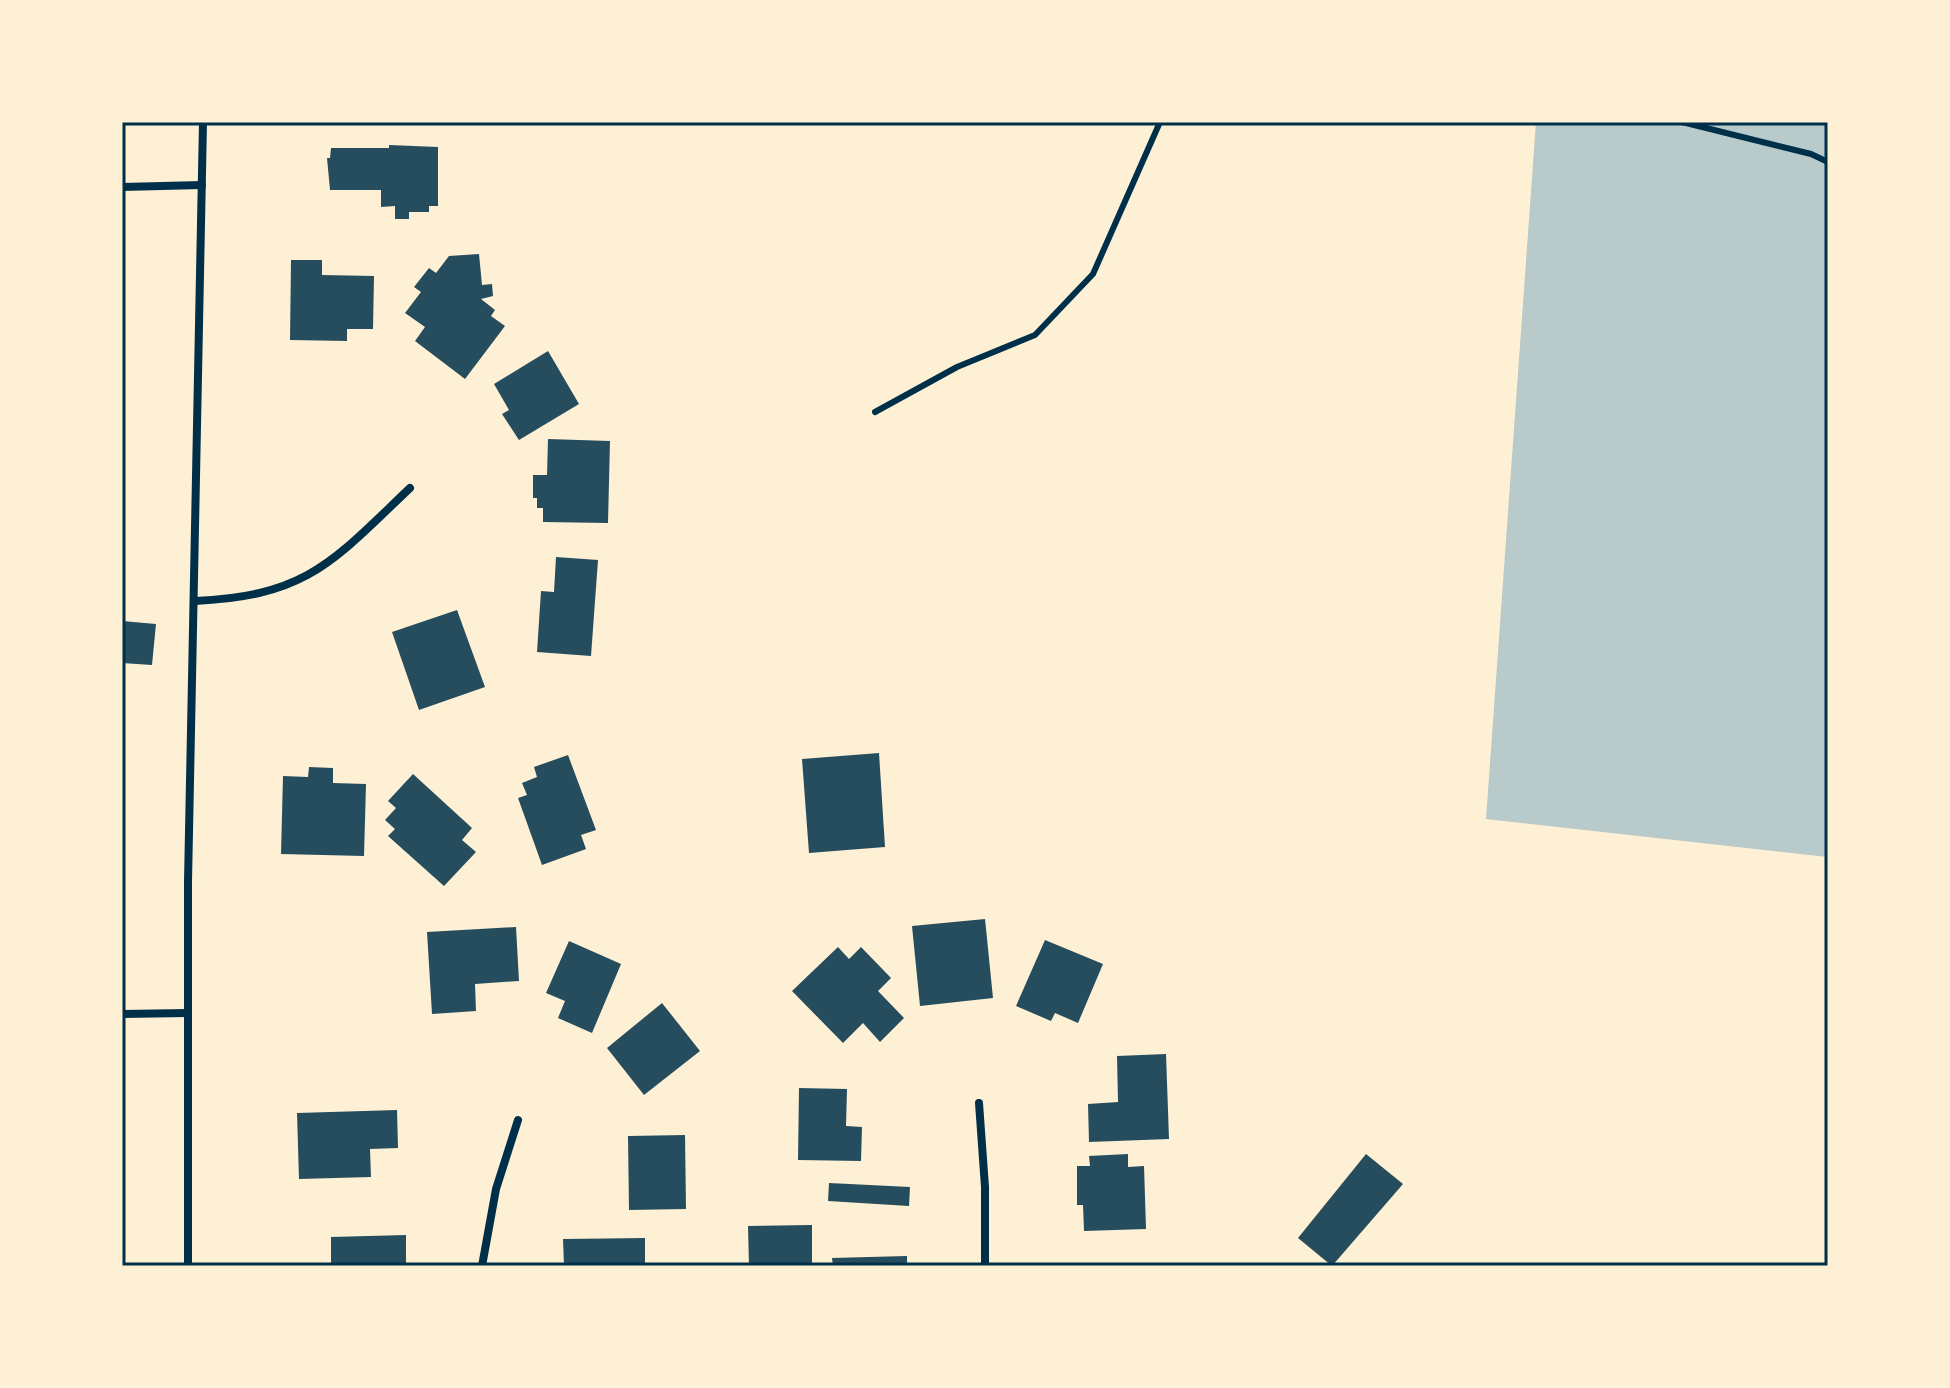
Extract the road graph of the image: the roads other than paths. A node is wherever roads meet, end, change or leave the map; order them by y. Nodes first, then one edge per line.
1 (203, 122) edge
2 (1160, 122) edge
3 (1682, 122) edge
4 (1828, 162) edge
5 (202, 185) junction
6 (122, 187) edge
7 (875, 412) dead end
8 (410, 488) dead end
9 (195, 601) junction
10 (187, 1013) junction
11 (122, 1014) edge
12 (979, 1103) dead end
13 (518, 1120) dead end
14 (188, 1266) edge
15 (482, 1266) edge
16 (985, 1266) edge

1 - 5 street
2 - 7 lane
3 - 4 lane
5 - 6 street
5 - 9 street
8 - 9 street
9 - 10 street
10 - 11 street
10 - 14 street
12 - 16 street
13 - 15 street

